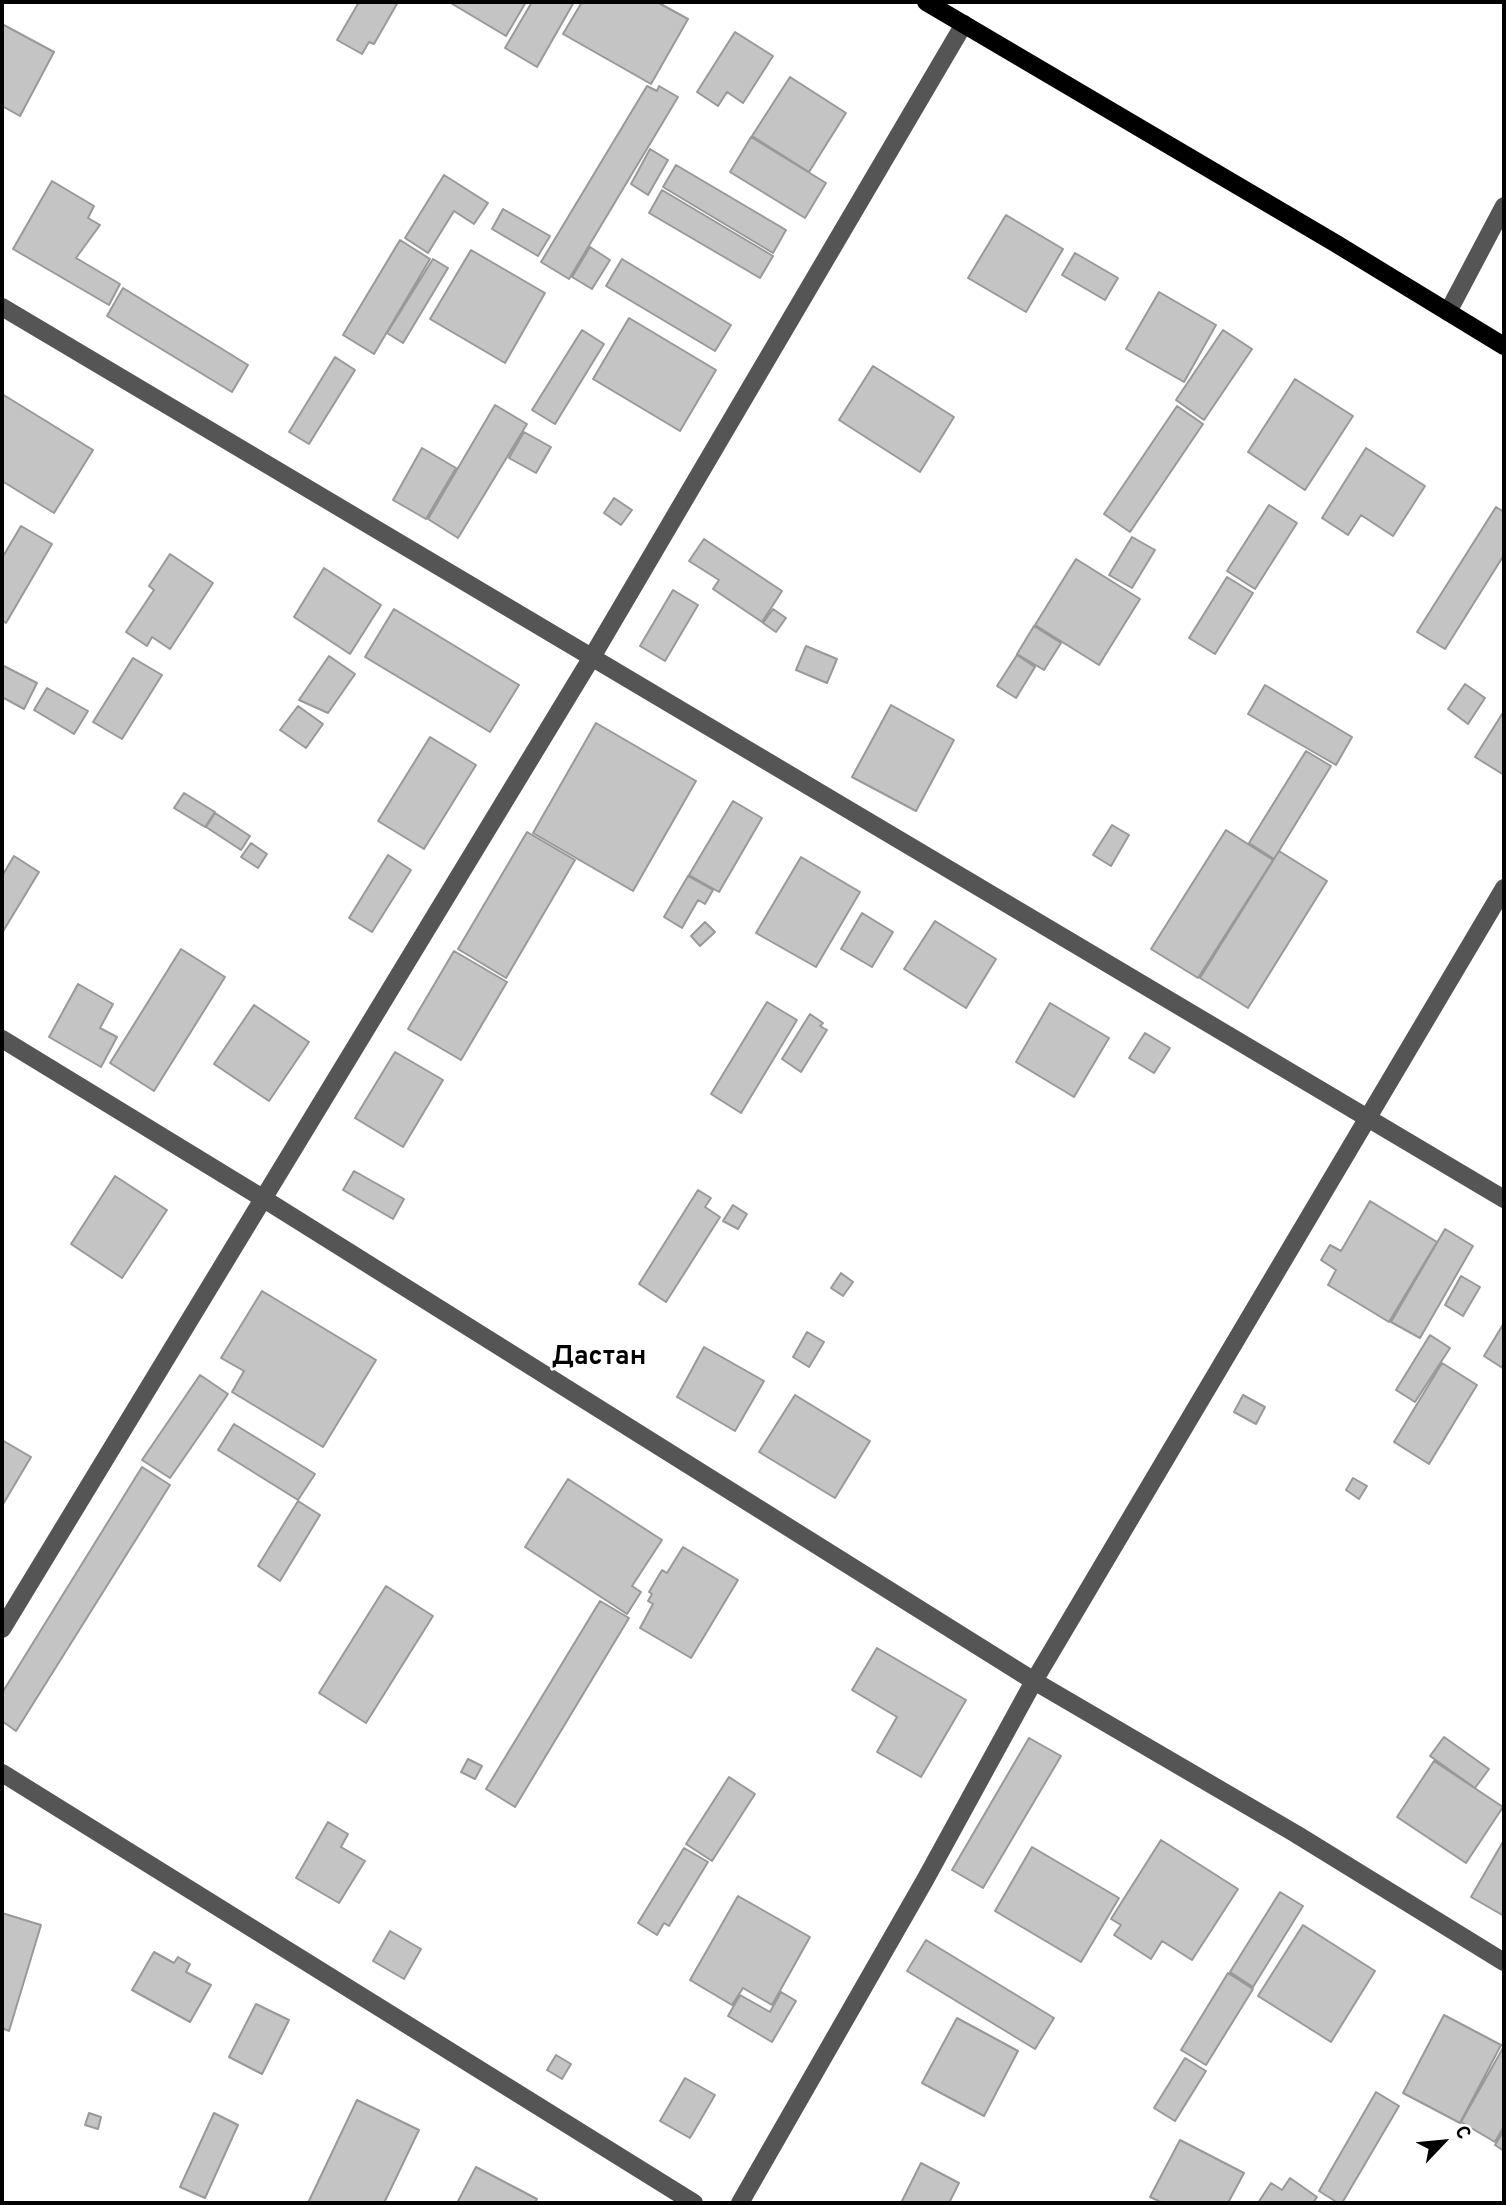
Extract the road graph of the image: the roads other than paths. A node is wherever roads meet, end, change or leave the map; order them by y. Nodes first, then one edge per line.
1 (926, 2) edge
2 (964, 24) junction
3 (1504, 205) edge
4 (2, 307) edge
5 (1448, 312) junction
6 (1504, 346) edge
7 (592, 657) junction
8 (1504, 888) edge
9 (2, 1039) edge
10 (1367, 1118) junction
11 (264, 1199) junction
12 (1504, 1199) edge
13 (2, 1629) edge
14 (1034, 1681) junction
15 (2, 1773) edge
16 (1504, 1962) edge
17 (695, 2203) edge
18 (740, 2203) edge

1 - 2 main road
2 - 5 main road
2 - 7 street
3 - 5 street
4 - 7 street
5 - 6 main road
7 - 10 street
7 - 11 street
8 - 10 street
9 - 11 street
10 - 12 street
10 - 14 street
11 - 13 street
11 - 14 street
14 - 16 street
14 - 18 street
15 - 17 street

